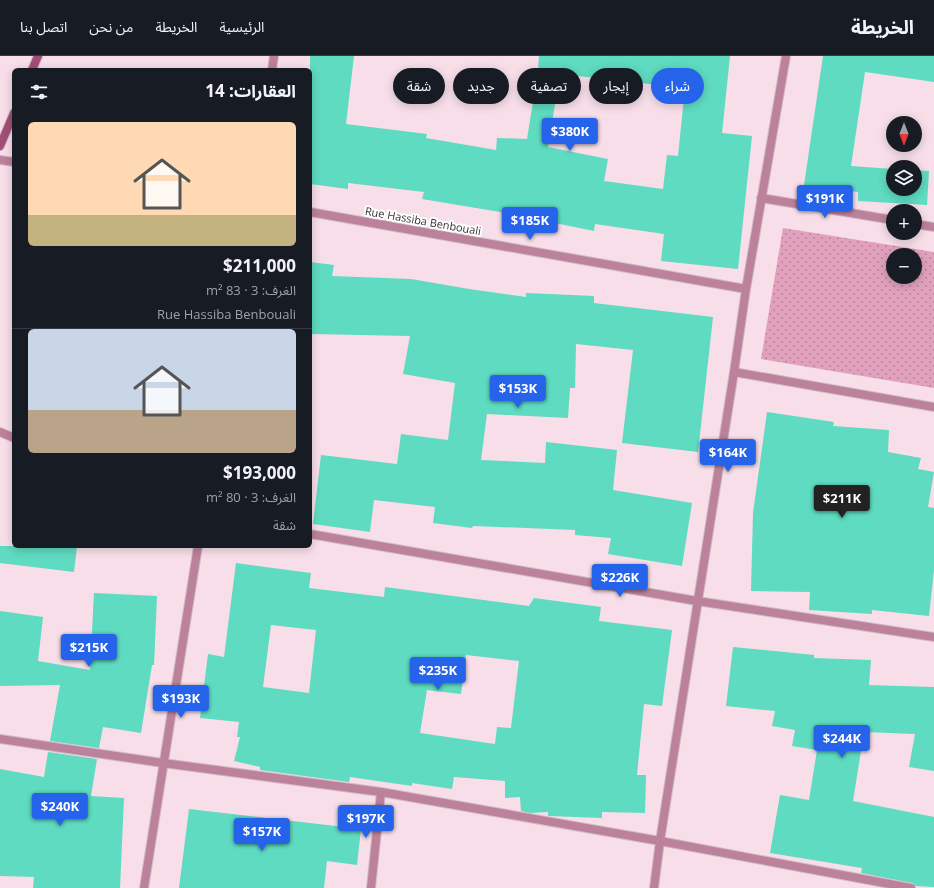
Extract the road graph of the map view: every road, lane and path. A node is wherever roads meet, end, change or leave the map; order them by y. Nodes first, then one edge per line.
1 (38, 56) edge
2 (274, 56) edge
3 (786, 56) edge
4 (33, 68) edge
5 (272, 68) edge
6 (12, 118) edge
7 (0, 146) edge
8 (0, 160) edge
9 (12, 162) edge
10 (761, 198) junction
11 (312, 212) edge
12 (886, 219) edge
13 (922, 225) edge
14 (934, 227) edge
15 (746, 289) junction
16 (734, 372) junction
17 (934, 407) edge
18 (0, 432) edge
19 (12, 437) edge
20 (312, 534) edge
21 (198, 548) edge
22 (697, 601) junction
23 (934, 637) edge
24 (0, 739) edge
25 (164, 763) junction
26 (381, 792) junction
27 (660, 840) junction
28 (144, 888) edge
29 (371, 888) edge
30 (654, 888) edge
31 (911, 888) edge

1 - 4 main road
2 - 5 street
3 - 10 street
6 - 7 main road
8 - 9 street
10 - 12 street
10 - 15 street
11 - 15 street, Rue Hassiba Benbouali
13 - 14 street
15 - 16 street
16 - 17 street
16 - 22 street
18 - 19 street
20 - 22 street
21 - 25 street
22 - 23 street
22 - 27 street
24 - 25 street
25 - 26 street
25 - 28 street
26 - 27 street
26 - 29 street
27 - 30 street
27 - 31 street

